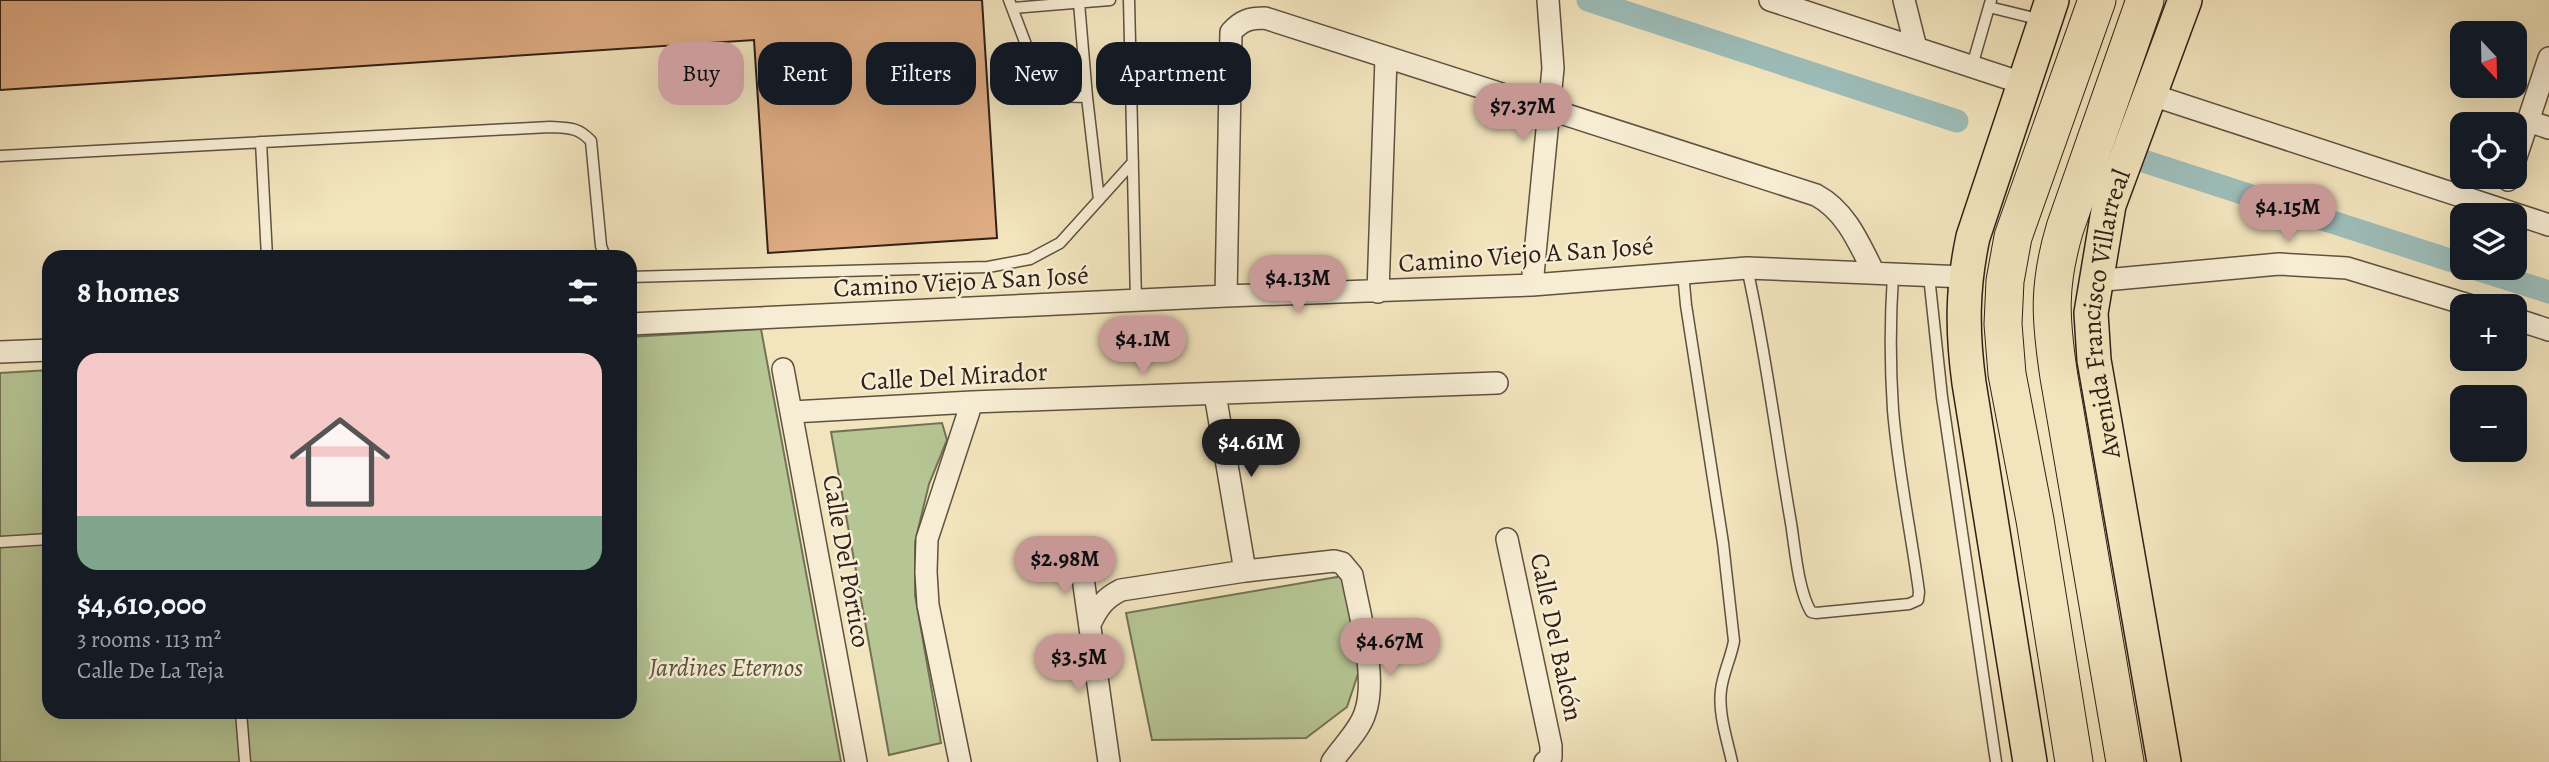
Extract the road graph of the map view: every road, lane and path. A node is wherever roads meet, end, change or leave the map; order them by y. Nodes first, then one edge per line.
1 (1110, 0) edge
2 (1129, 0) edge
3 (1548, 0) edge
4 (1770, 0) edge
5 (1904, 0) edge
6 (2097, 0) edge
7 (2145, 0) edge
8 (2185, 0) edge
9 (1079, 3) junction
10 (1011, 4) edge
11 (1990, 4) edge
12 (2048, 10) edge
13 (1916, 47) junction
14 (1386, 58) junction
15 (2549, 58) edge
16 (1972, 66) junction
17 (2025, 83) junction
18 (2149, 94) junction
19 (1087, 97) junction
20 (1547, 107) junction
21 (2528, 121) junction
22 (2527, 124) edge
23 (2549, 128) edge
24 (261, 142) junction
25 (0, 156) edge
26 (1133, 162) junction
27 (1099, 200) junction
28 (2549, 225) edge
29 (267, 250) edge
30 (602, 250) edge
31 (1747, 268) junction
32 (1683, 272) junction
33 (1884, 274) junction
34 (1929, 276) junction
35 (637, 277) edge
36 (1965, 277) junction
37 (2094, 281) junction
38 (1532, 285) junction
39 (1378, 292) junction
40 (1226, 296) junction
41 (2450, 299) edge
42 (1136, 301) junction
43 (2527, 323) edge
44 (637, 324) edge
45 (2549, 330) edge
46 (42, 350) edge
47 (0, 352) edge
48 (783, 369) dead end
49 (1497, 383) dead end
50 (1216, 394) junction
51 (972, 402) junction
52 (792, 412) junction
53 (2035, 520) junction
54 (42, 539) edge
55 (1507, 539) dead end
56 (0, 542) edge
57 (1081, 564) dead end
58 (1245, 570) junction
59 (1091, 622) junction
60 (242, 719) edge
61 (1548, 754) edge
62 (245, 762) edge
63 (856, 762) edge
64 (960, 762) edge
65 (1109, 762) edge
66 (1332, 762) edge
67 (1731, 762) edge
68 (1996, 762) edge
69 (2030, 762) edge
70 (2050, 762) edge
71 (2074, 762) edge
72 (2125, 762) edge
73 (2164, 762) edge

1 - 9 lane
2 - 26 lane
3 - 20 street
4 - 13 street
5 - 13 street
6 - 53 highway
7 - 72 highway, Avenida Francisco Villarreal
8 - 18 main road, Avenida Francisco Villarreal
9 - 10 lane
9 - 19 lane
10 - 19 lane
11 - 12 lane
11 - 16 lane
12 - 17 main road
13 - 16 street
14 - 20 street
14 - 39 street
14 - 40 street
15 - 21 street
16 - 17 street
17 - 36 main road
18 - 28 street
18 - 37 main road, Avenida Francisco Villarreal
19 - 27 lane
20 - 33 street
20 - 38 street
21 - 22 street
21 - 23 street
24 - 25 lane
24 - 29 lane
24 - 30 lane
26 - 27 lane
26 - 42 lane
27 - 35 lane
31 - 32 street, Camino Viejo A San José
31 - 33 street, Camino Viejo A San José
31 - 33 lane
32 - 38 street, Camino Viejo A San José
32 - 67 lane
33 - 34 street, Camino Viejo A San José
34 - 36 street, Camino Viejo A San José
34 - 68 lane
36 - 69 main road
37 - 41 street
37 - 73 main road, Avenida Francisco Villarreal
38 - 39 street, Camino Viejo A San José
39 - 40 street, Camino Viejo A San José
40 - 42 street, Camino Viejo A San José
42 - 44 street, Camino Viejo A San José
43 - 45 street
46 - 47 street
48 - 52 street, Calle Del Pórtico
49 - 50 street, Calle Del Mirador
50 - 51 street, Calle Del Mirador
50 - 58 street
51 - 52 street, Calle Del Mirador
51 - 64 street
52 - 63 street, Calle Del Pórtico
53 - 70 highway
53 - 71 highway
54 - 56 lane
55 - 61 street, Calle Del Balcón
57 - 59 street
58 - 59 street
58 - 66 street
59 - 65 street
60 - 62 lane

